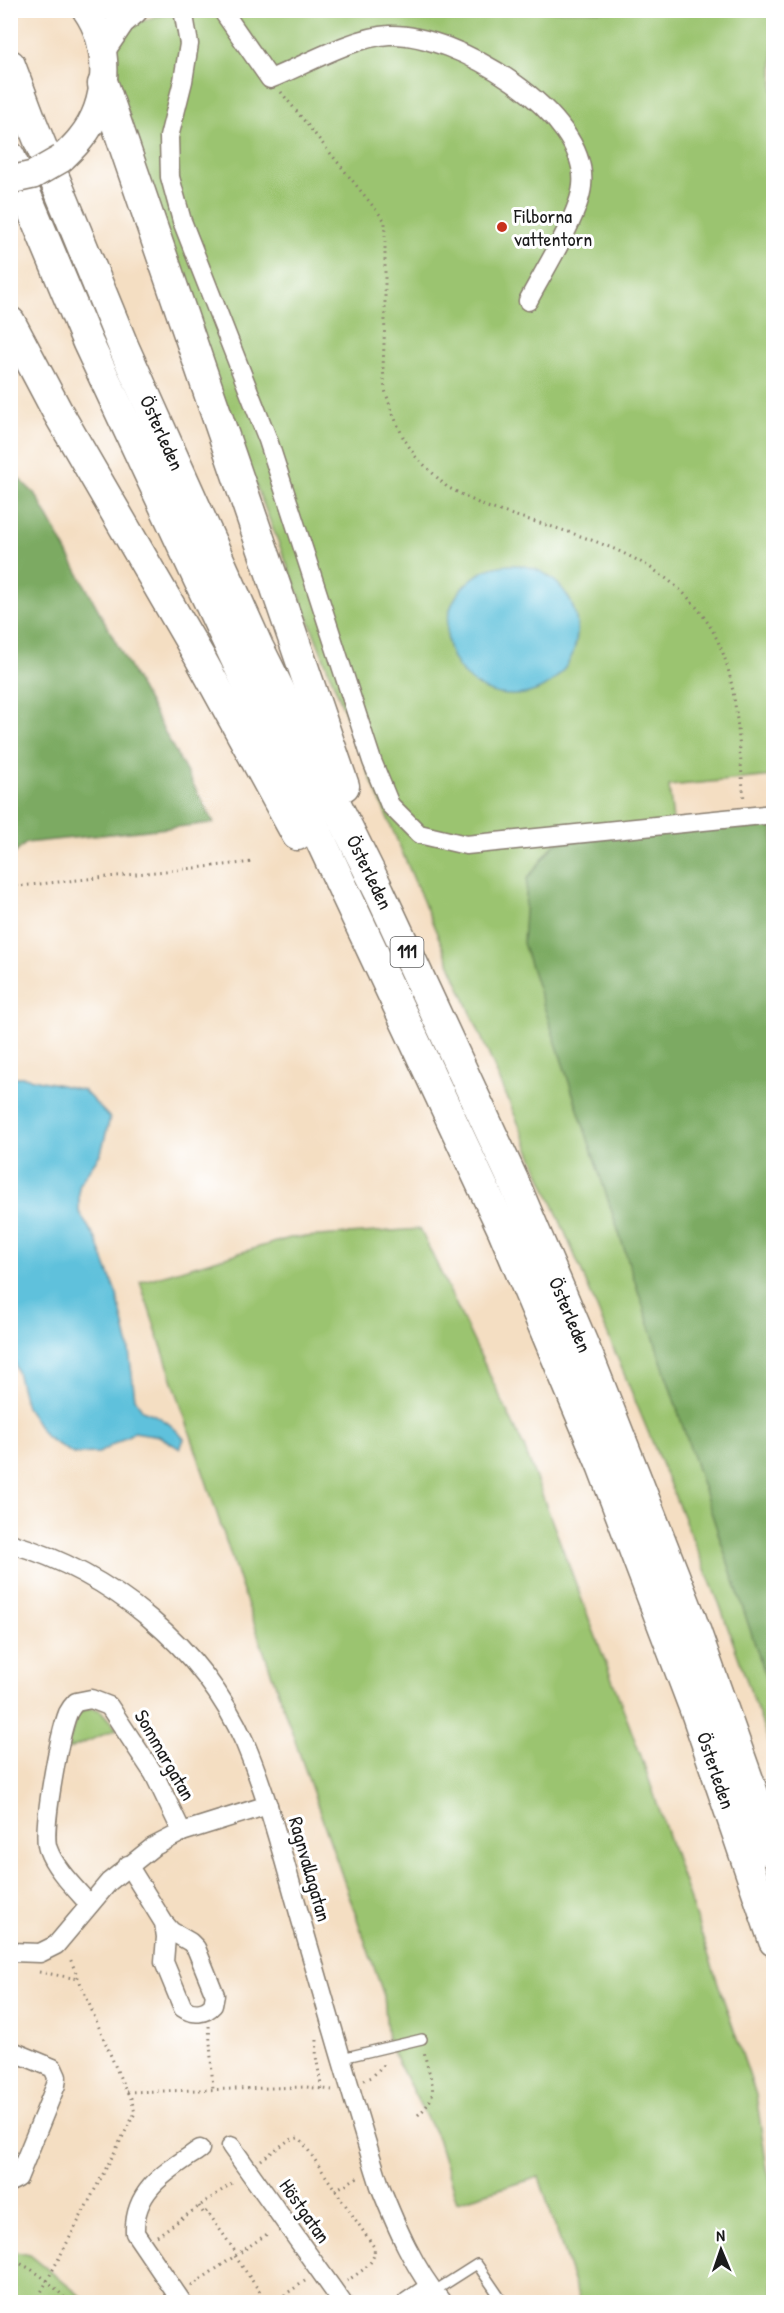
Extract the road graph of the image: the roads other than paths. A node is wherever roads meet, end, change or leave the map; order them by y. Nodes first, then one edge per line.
1 (86, 10) edge
2 (134, 10) edge
3 (183, 10) edge
4 (222, 10) edge
5 (102, 49) junction
6 (10, 65) edge
7 (103, 84) junction
8 (10, 157) edge
9 (10, 180) edge
10 (528, 302) dead end
11 (10, 322) edge
12 (774, 814) edge
13 (379, 891) junction
14 (416, 1044) junction
15 (12, 1544) edge
16 (268, 1805) junction
17 (182, 1832) junction
18 (774, 1853) edge
19 (128, 1865) junction
20 (89, 1904) junction
21 (164, 1923) junction
22 (774, 1941) edge
23 (10, 1952) edge
24 (422, 2039) road end
25 (10, 2050) edge
26 (342, 2058) junction
27 (231, 2146) dead end
28 (200, 2149) dead end
29 (10, 2182) edge
30 (435, 2294) edge
31 (338, 2297) edge
32 (180, 2299) edge
33 (407, 2302) edge
34 (503, 2302) edge

1 - 5 street
2 - 5 street
3 - 12 street
4 - 10 street
5 - 7 street
6 - 13 main road, Österleden / 111
7 - 9 street, bridge
7 - 13 main road
8 - 14 main road, Österleden / 111
11 - 14 main road
13 - 18 main road, Österleden / 111
14 - 22 main road, Österleden / 111
15 - 16 street, Ragnvallagatan
16 - 17 street, Sommargatan
16 - 26 street, Ragnvallagatan
17 - 19 street, Sommargatan
17 - 20 street, Sommargatan
19 - 20 street, Sommargatan
19 - 21 street
20 - 23 street, Sommargatan
21 - 21 street
24 - 26 lane
25 - 29 street
26 - 30 street, Ragnvallagatan
27 - 31 street, Höstgatan
28 - 32 street
30 - 33 street
30 - 34 lane

